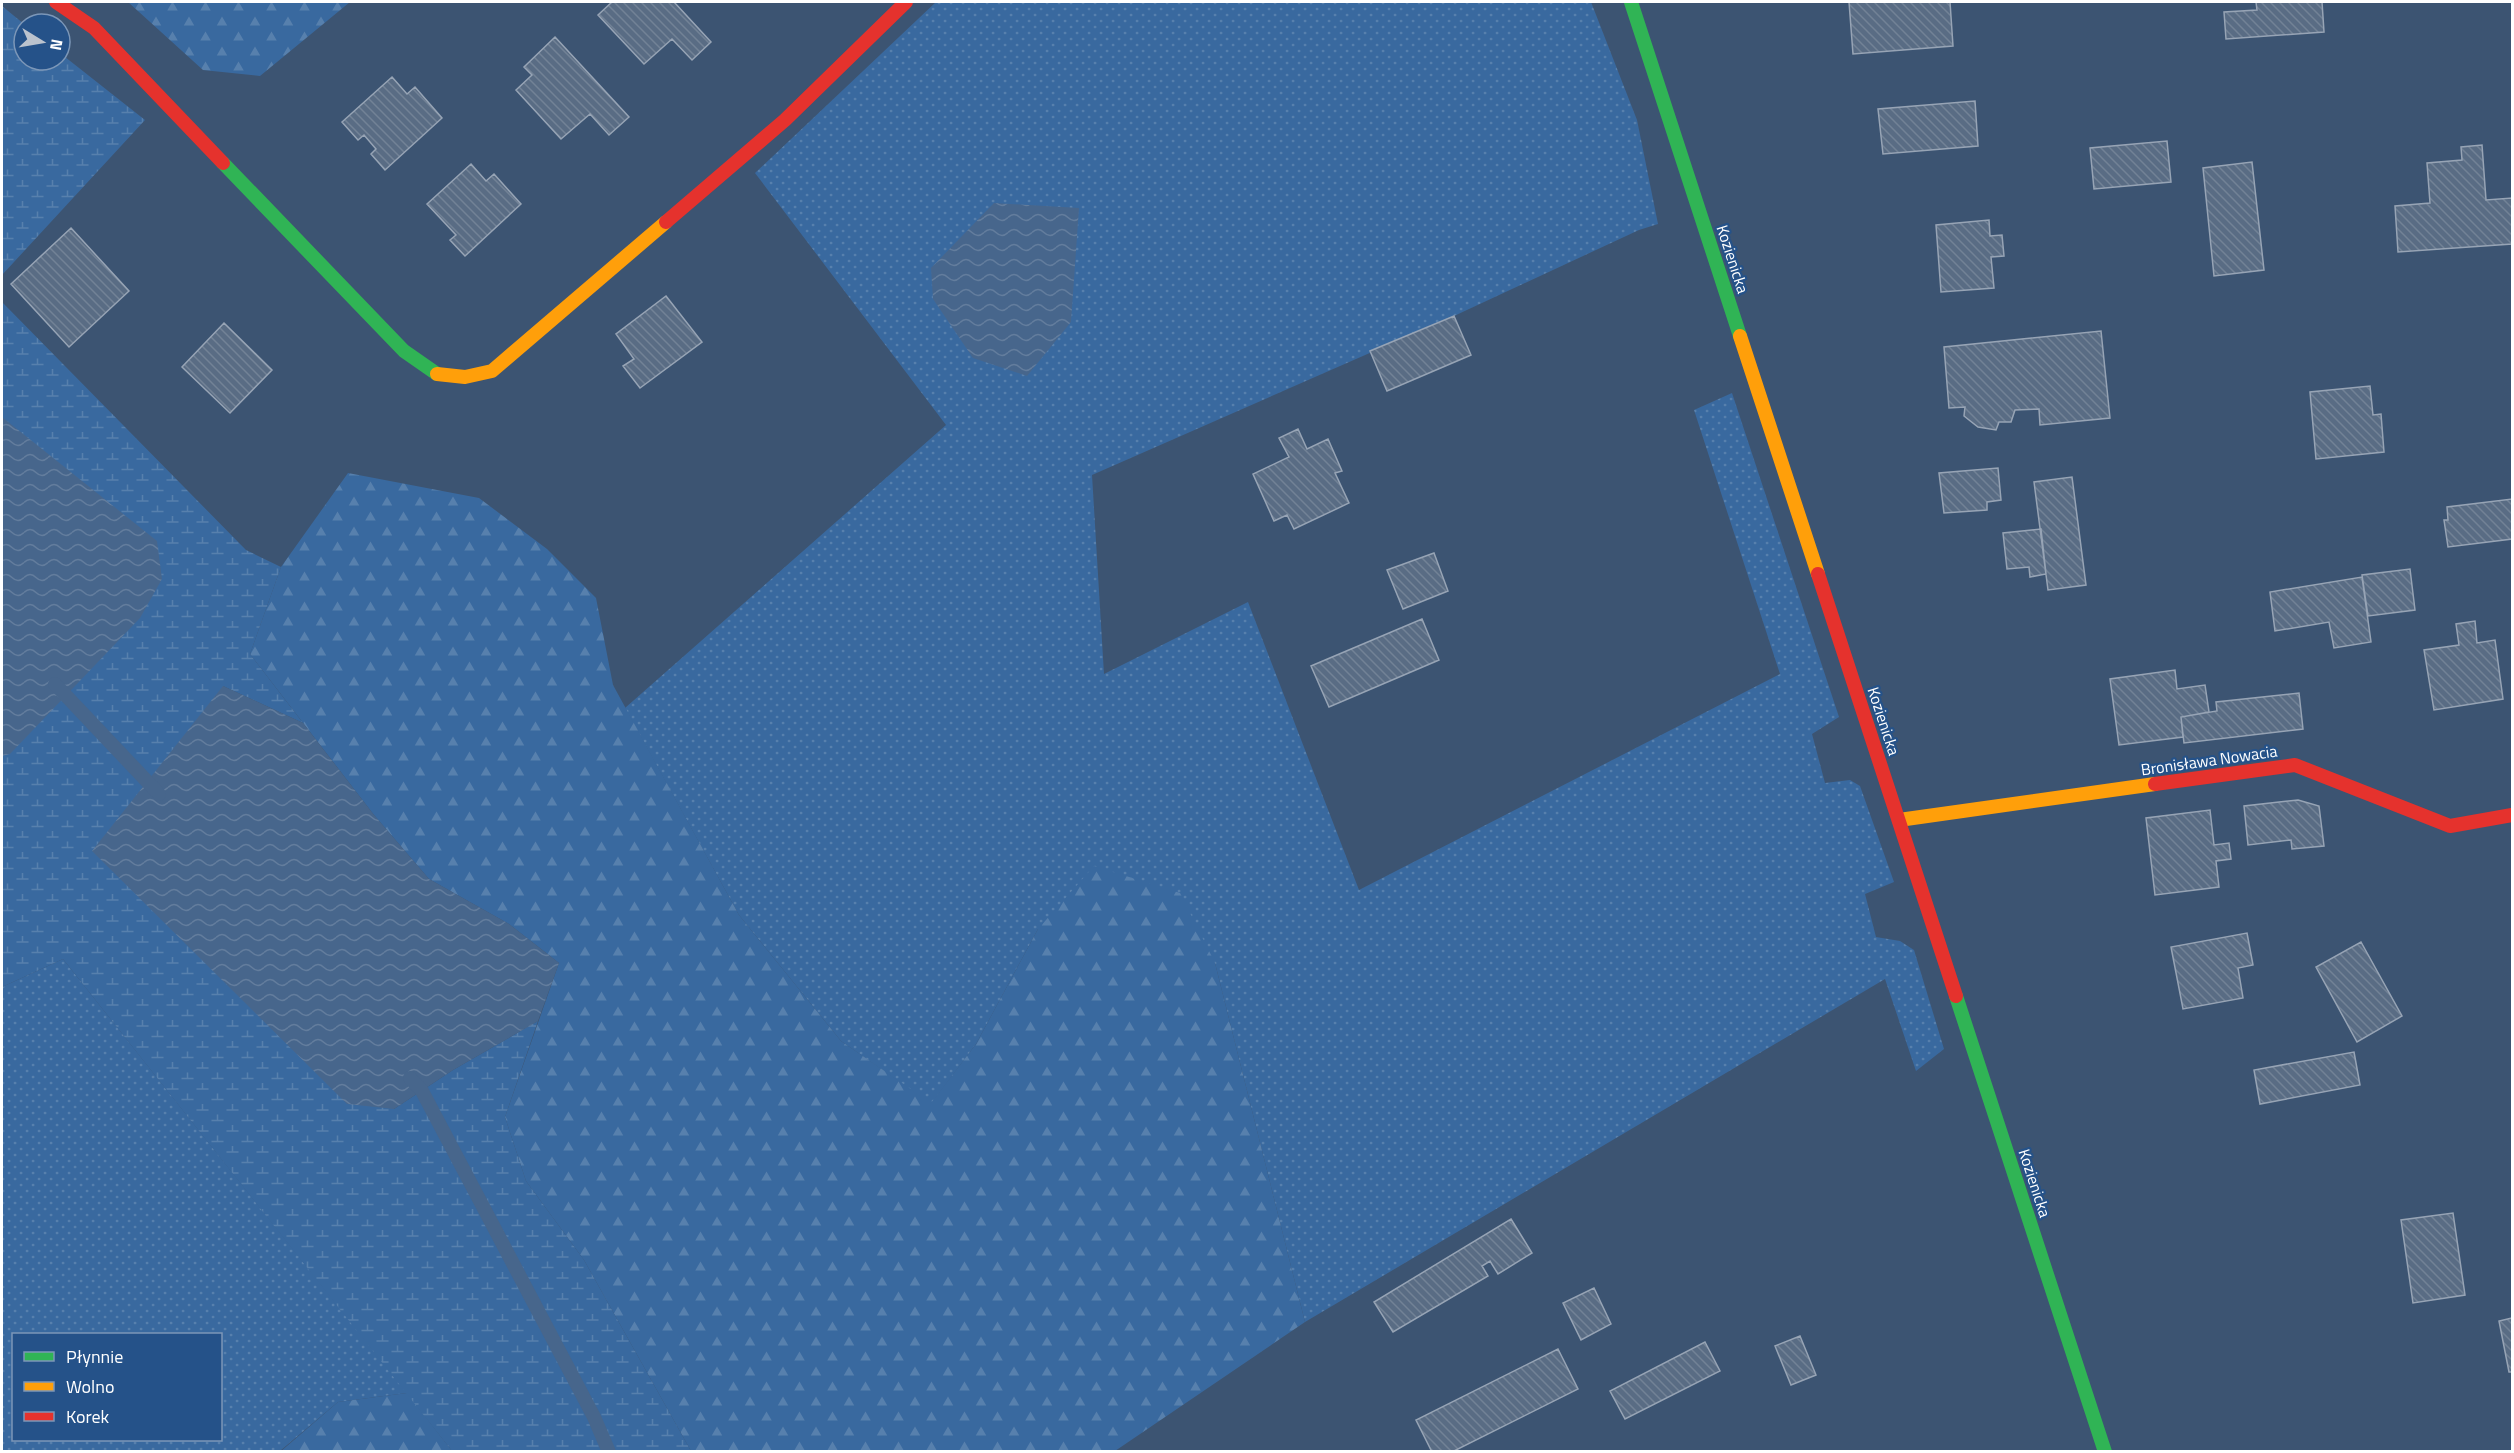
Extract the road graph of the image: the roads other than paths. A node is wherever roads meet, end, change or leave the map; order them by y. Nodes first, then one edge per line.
1 (56, 2) edge
2 (906, 2) edge
3 (1631, 2) edge
4 (2512, 815) edge
5 (1899, 820) junction
6 (2105, 1452) edge

1 - 2 street
3 - 5 street, Kozienicka
4 - 5 street, Bronisława Nowacia
5 - 6 street, Kozienicka

